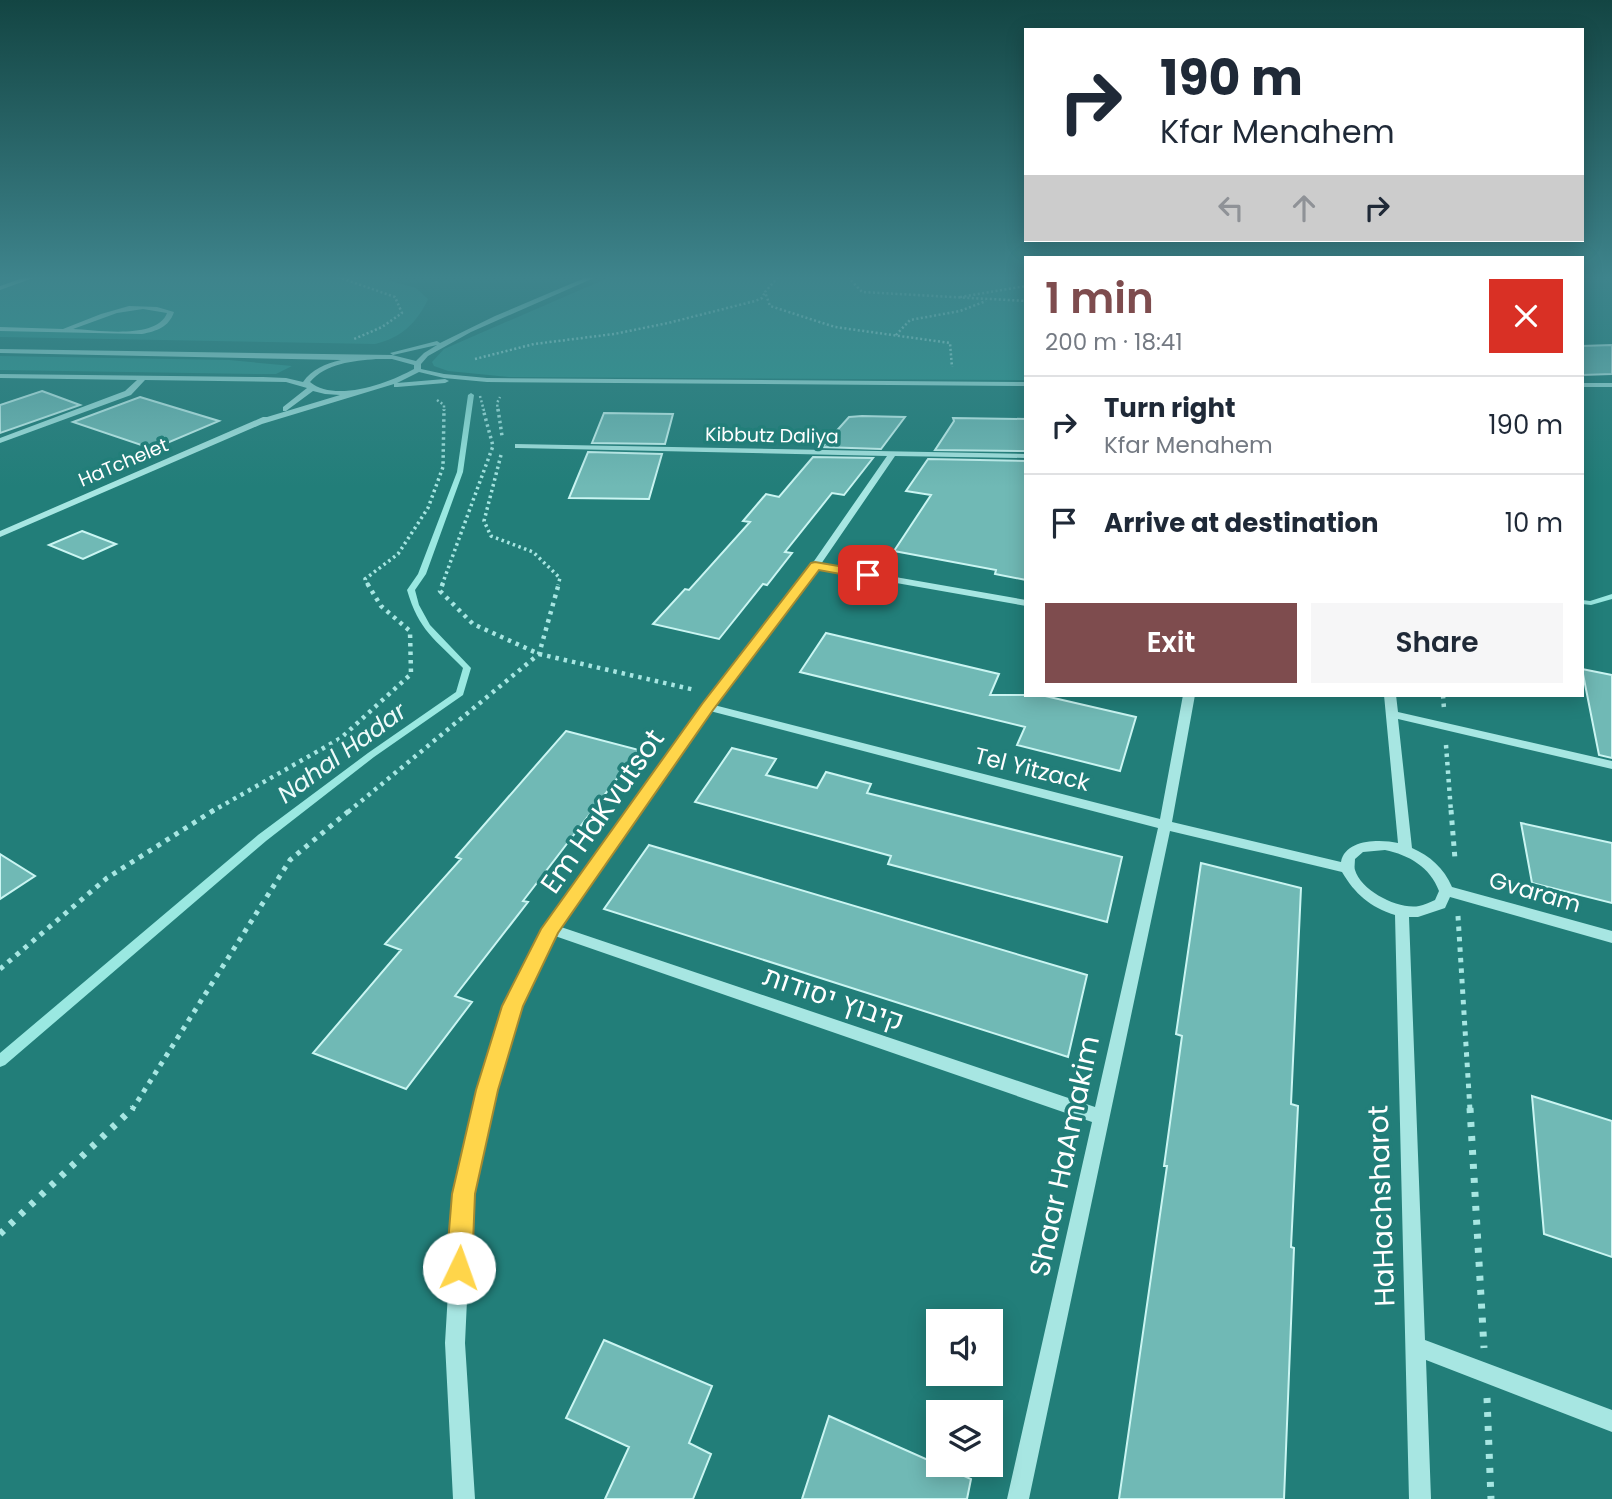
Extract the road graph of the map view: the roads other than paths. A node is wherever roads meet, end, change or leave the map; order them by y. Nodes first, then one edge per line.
1 (415, 347) edge
2 (438, 347) edge
3 (0, 351) edge
4 (268, 356) junction
5 (373, 357) junction
6 (364, 358) junction
7 (418, 367) junction
8 (318, 371) junction
9 (0, 376) edge
10 (143, 378) junction
11 (263, 379) junction
12 (470, 379) junction
13 (1024, 384) edge
14 (1584, 385) edge
15 (1612, 385) edge
16 (310, 387) junction
17 (372, 388) junction
18 (362, 391) junction
19 (259, 422) junction
20 (0, 441) edge
21 (518, 446) dead end
22 (893, 453) junction
23 (1024, 456) edge
24 (0, 534) edge
25 (815, 566) junction
26 (1024, 603) edge
27 (1189, 697) edge
28 (1390, 697) edge
29 (712, 701) junction
30 (1391, 714) junction
31 (1612, 765) edge
32 (1165, 825) junction
33 (1405, 850) junction
34 (1346, 868) junction
35 (1451, 892) junction
36 (1402, 911) junction
37 (551, 929) junction
38 (1612, 937) edge
39 (1101, 1117) junction
40 (1415, 1346) junction
41 (1612, 1421) edge
42 (464, 1499) edge
43 (1018, 1499) edge
44 (1420, 1499) edge

1 - 5 street
2 - 7 street
3 - 4 street
4 - 6 street
4 - 8 street
5 - 6 street
5 - 7 street
6 - 8 street
7 - 12 street
7 - 17 street
8 - 11 street
8 - 16 street
9 - 10 street
10 - 11 street
10 - 20 street
11 - 16 street
12 - 13 street
12 - 17 street
14 - 15 street
16 - 18 street
16 - 19 street, HaTchelet
17 - 18 street
18 - 19 street, HaTchelet
19 - 24 street, HaTchelet
21 - 22 street, Kibbutz Daliya
22 - 23 street, Kibbutz Daliya
22 - 25 street, Em HaKvutsot
25 - 26 street
25 - 29 street, Em HaKvutsot
27 - 32 street, Shaar HaAmakim
28 - 30 street
29 - 32 street, Tel Yitzack
29 - 37 street, Em HaKvutsot
30 - 31 street
30 - 33 street
32 - 34 street, Tel Yitzack
32 - 39 street, Shaar HaAmakim
33 - 34 street
33 - 35 street
34 - 36 street
35 - 36 street
35 - 38 street, Gvaram
36 - 40 street, HaHachsharot
37 - 39 street, קיבוץ יסודות
37 - 42 street, Em HaKvutsot
39 - 43 street, Shaar HaAmakim
40 - 41 street
40 - 44 street, HaHachsharot

